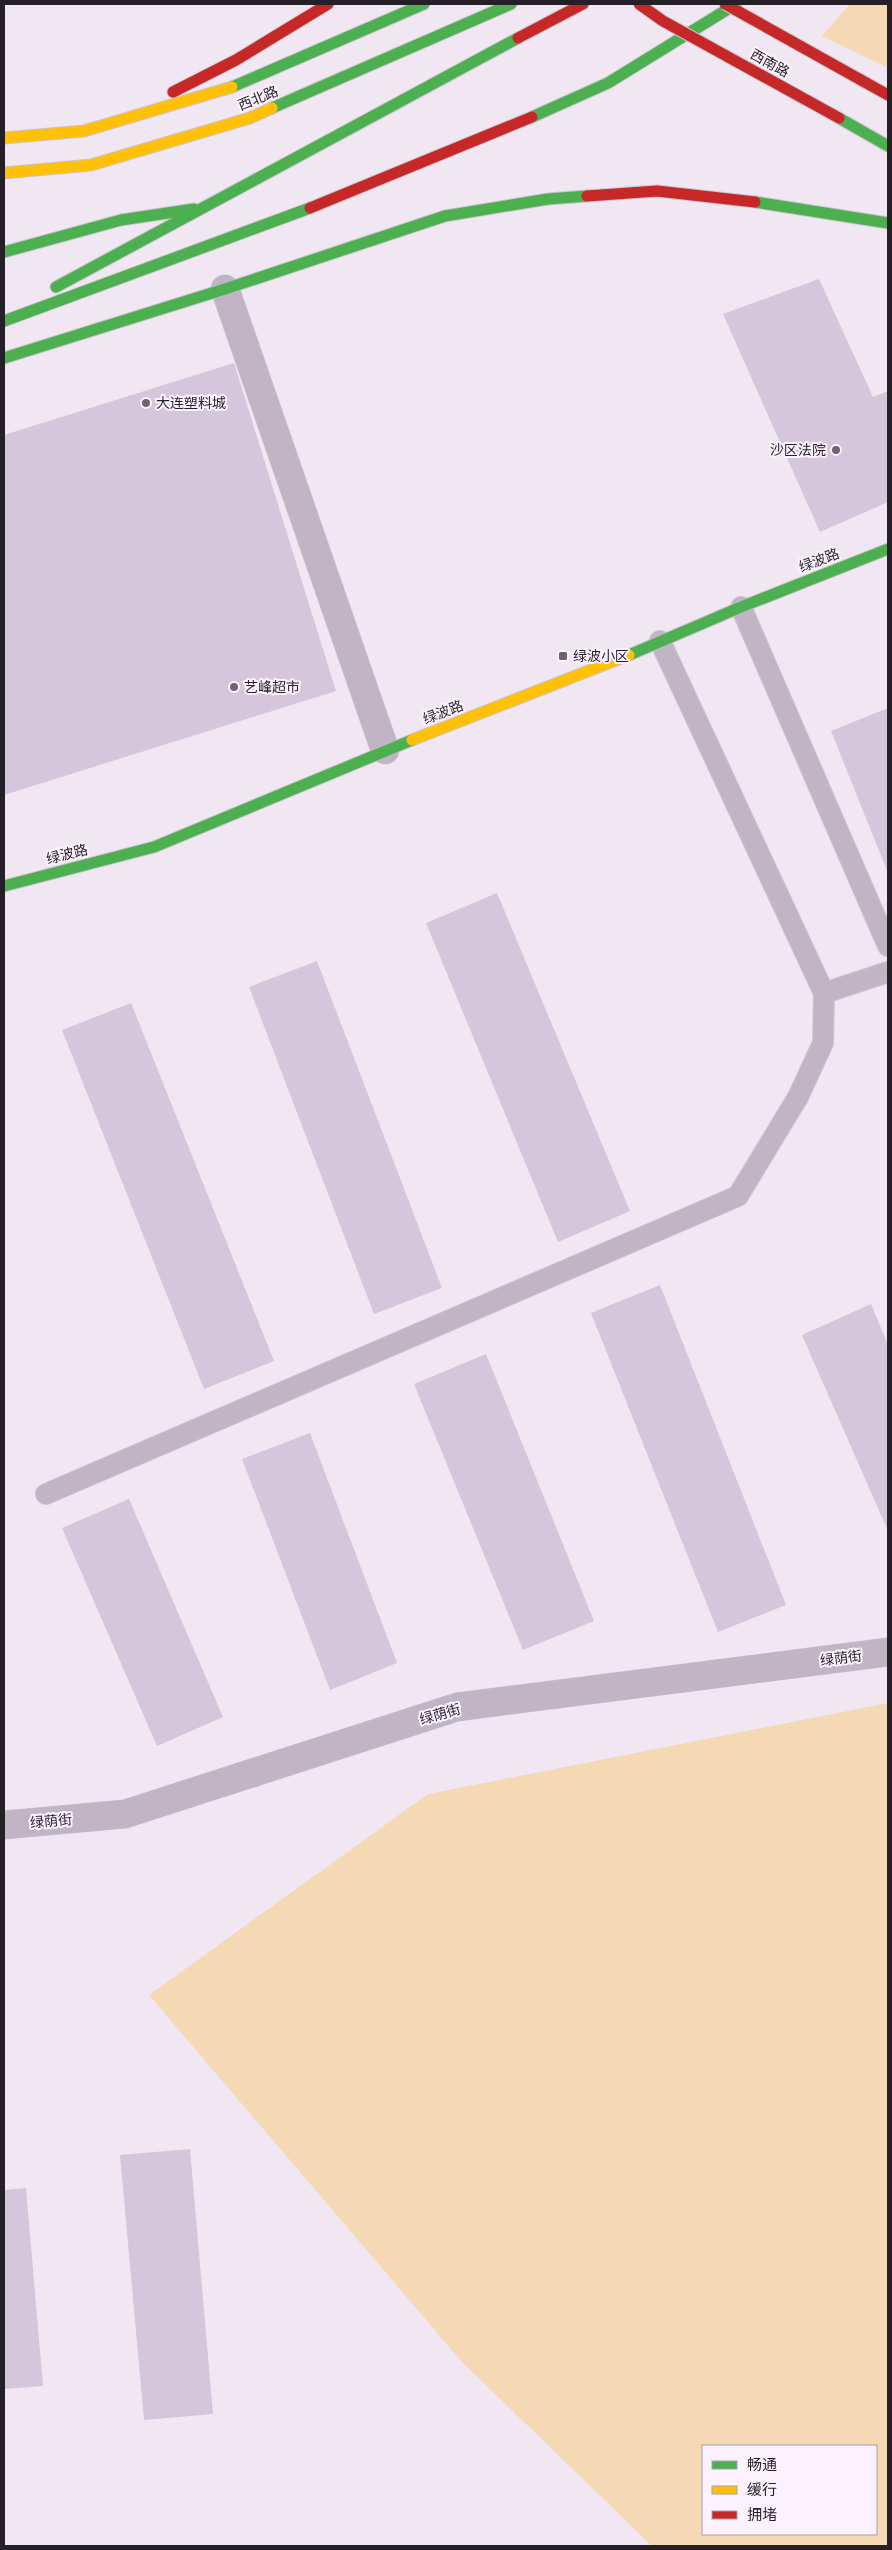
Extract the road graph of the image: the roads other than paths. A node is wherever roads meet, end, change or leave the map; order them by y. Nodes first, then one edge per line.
1 (328, 4) edge
2 (424, 4) edge
3 (511, 4) edge
4 (582, 4) edge
5 (639, 4) edge
6 (725, 4) edge
7 (736, 4) edge
8 (888, 95) edge
9 (122, 120) junction
10 (4, 138) edge
11 (888, 146) edge
12 (4, 174) edge
13 (207, 208) junction
14 (888, 223) edge
15 (4, 252) edge
16 (225, 289) junction
17 (4, 314) edge
18 (4, 321) edge
19 (4, 358) edge
20 (888, 549) edge
21 (741, 607) junction
22 (660, 641) junction
23 (385, 750) junction
24 (4, 886) edge
25 (888, 946) edge
26 (888, 972) edge
27 (824, 993) junction
28 (46, 1494) dead end
29 (888, 1652) edge
30 (4, 1825) edge

1 - 9 main road
2 - 9 main road, 西北路
3 - 12 main road, 西北路
4 - 13 main road
5 - 11 main road, 西南路, bridge
6 - 8 main road, bridge
7 - 18 main road
9 - 10 main road, 西北路
13 - 15 main road
13 - 17 main road
14 - 16 main road
16 - 19 main road
16 - 23 street
20 - 21 main road, 绿波路
21 - 22 main road, 绿波路
21 - 25 lane
22 - 23 main road, 绿波路
22 - 27 lane
23 - 24 main road, 绿波路
26 - 27 lane
27 - 28 lane
29 - 30 street, 绿荫街

